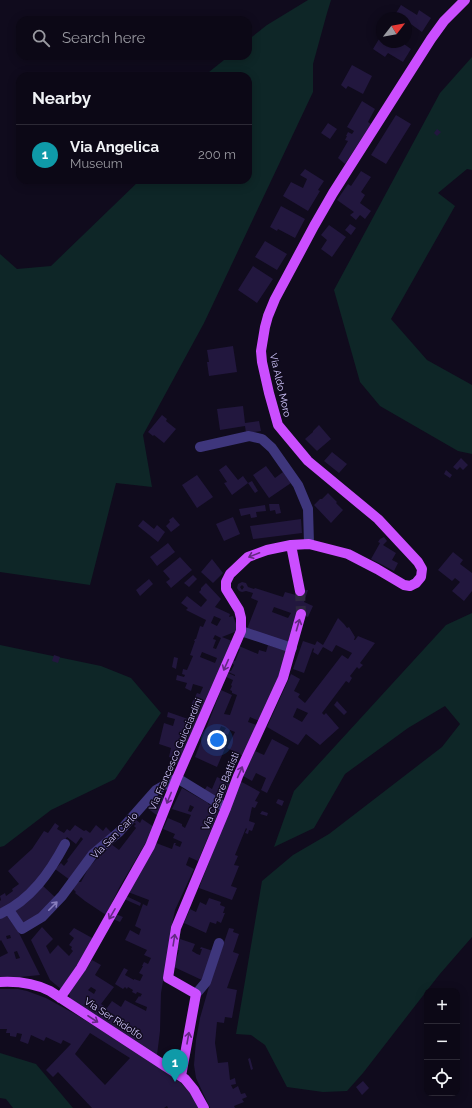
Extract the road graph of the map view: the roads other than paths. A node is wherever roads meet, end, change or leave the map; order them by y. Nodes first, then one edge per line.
1 (465, 0) edge
2 (200, 447) dead end
3 (309, 544) junction
4 (291, 545) junction
5 (300, 591) tunnel mouth
6 (301, 614) tunnel mouth
7 (241, 631) junction
8 (292, 648) junction
9 (177, 778) junction
10 (226, 808) junction
11 (65, 844) dead end
12 (5, 912) edge
13 (219, 943) dead end
14 (0, 982) edge
15 (196, 994) junction
16 (60, 998) junction
17 (181, 1076) junction
18 (204, 1108) edge

1 - 3 main road, Via Aldo Moro
2 - 3 street
3 - 4 main road, Via Aldo Moro
4 - 5 main road
4 -> 7 main road, Via Francesco Guicciardini
8 -> 6 main road, Via Cesare Battisti
7 - 8 street
7 -> 9 main road, Via Francesco Guicciardini
10 -> 8 main road, Via Cesare Battisti
9 - 10 street
12 -> 9 street, Via San Carlo
9 -> 16 main road, Via Francesco Guicciardini
15 -> 10 main road, Via Cesare Battisti
11 - 12 street
13 - 15 street
14 - 16 main road, Via Ser Ridolfo
17 -> 15 main road
16 -> 17 main road, Via Ser Ridolfo
17 - 18 main road, Via Ser Ridolfo

